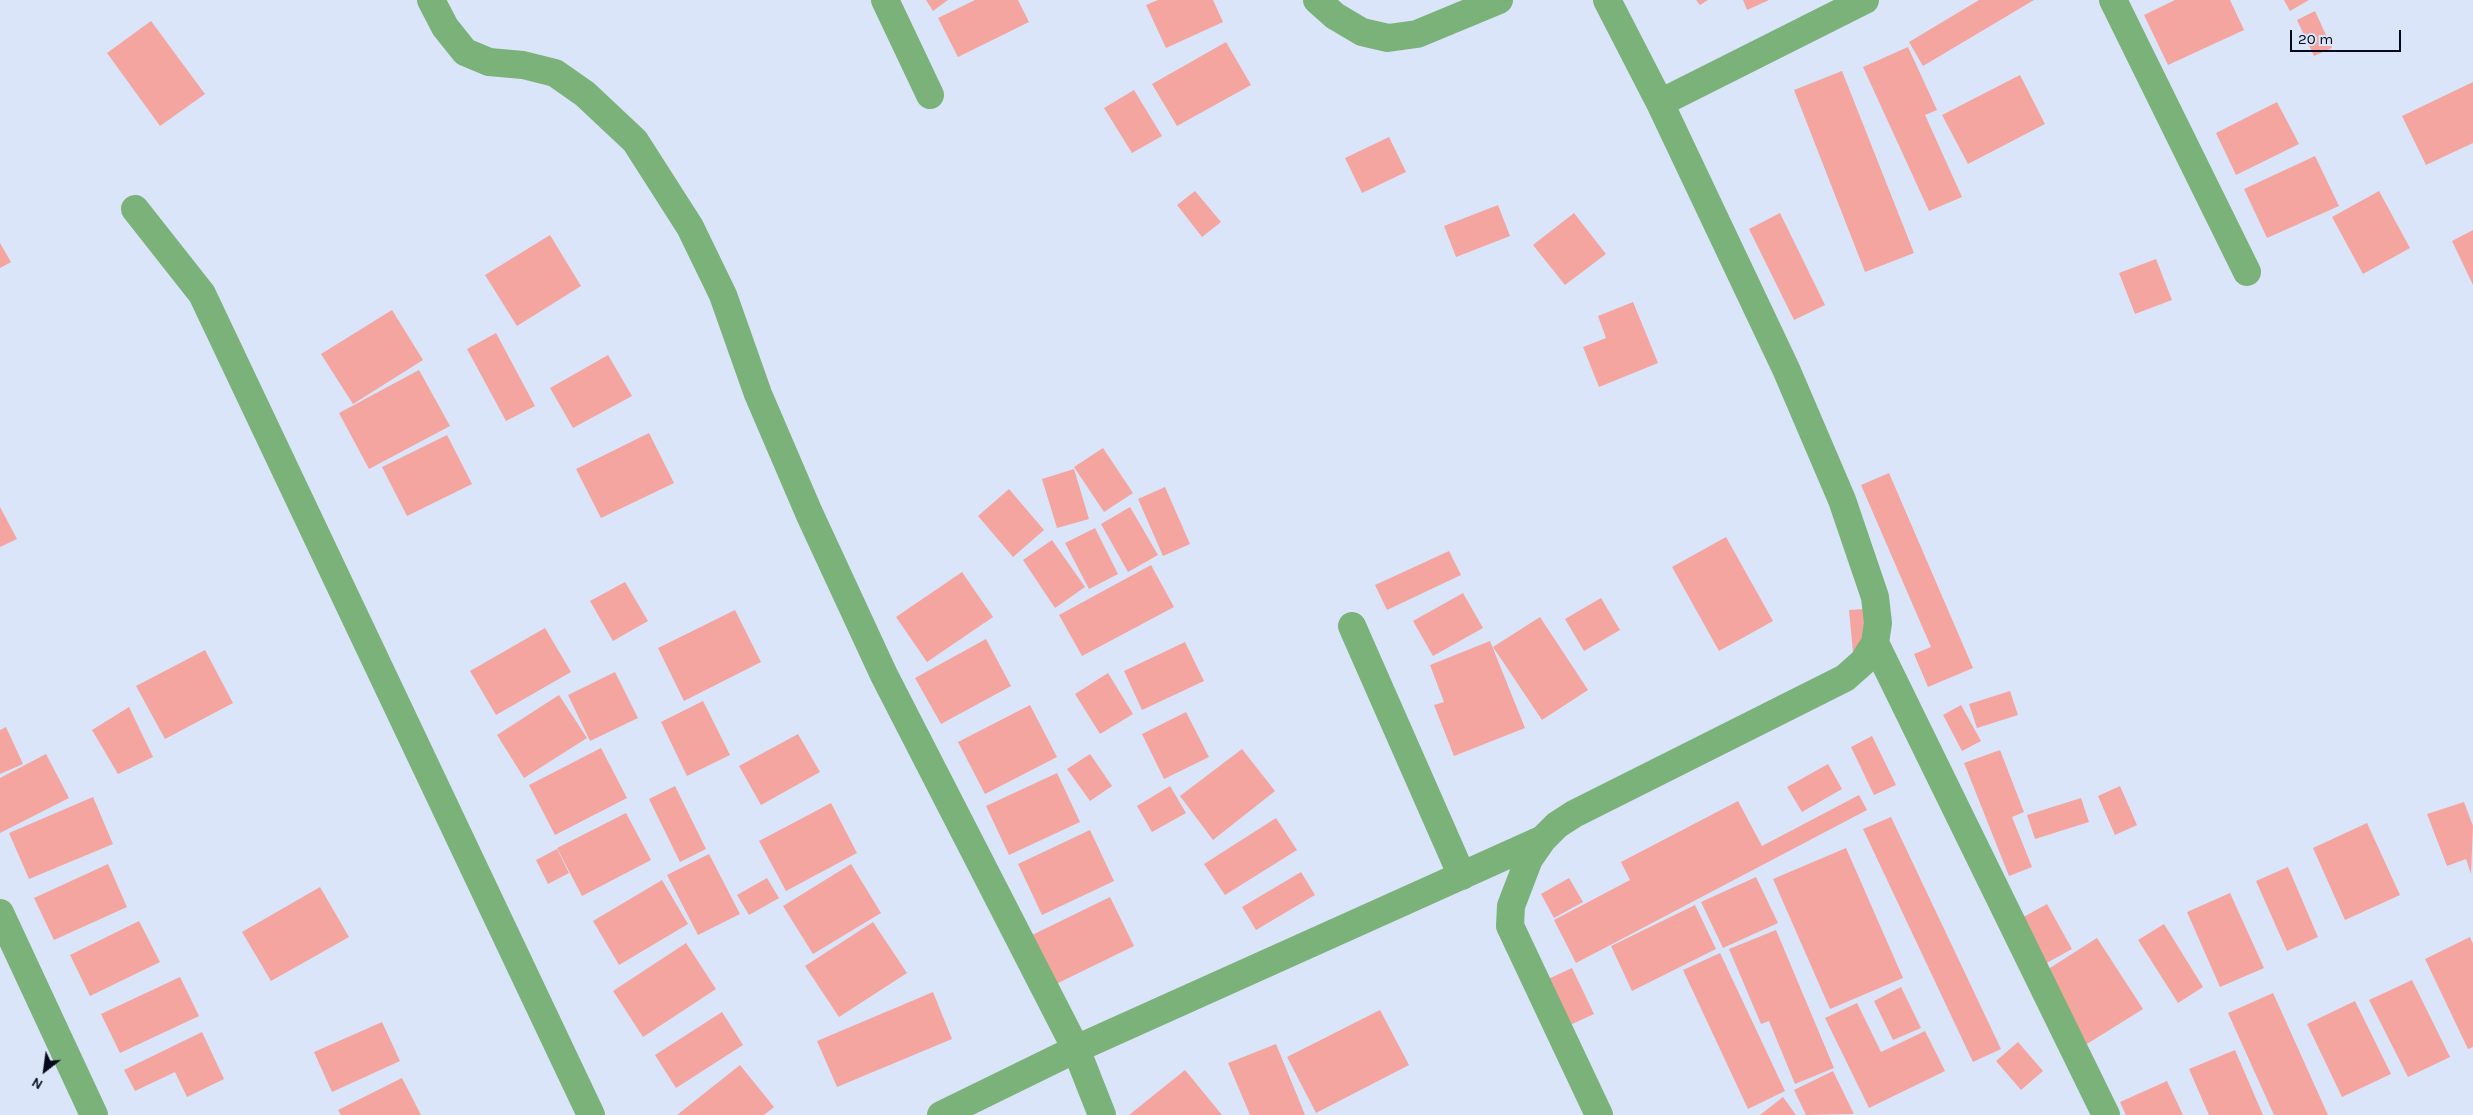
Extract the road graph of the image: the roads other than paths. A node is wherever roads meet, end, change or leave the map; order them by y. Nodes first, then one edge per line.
1 (431, 0) edge
2 (885, 0) edge
3 (1317, 0) edge
4 (1499, 0) edge
5 (1607, 0) edge
6 (1865, 0) edge
7 (2113, 0) edge
8 (930, 95) dead end
9 (1660, 103) junction
10 (135, 210) dead end
11 (2247, 272) dead end
12 (1352, 626) dead end
13 (1875, 643) junction
14 (1543, 839) junction
15 (1462, 876) junction
16 (0, 913) edge
17 (1076, 1049) junction
18 (94, 1115) edge
19 (591, 1115) edge
20 (941, 1115) edge
21 (1102, 1115) edge
22 (1599, 1115) edge
23 (2106, 1115) edge

1 - 17 street
2 - 8 street
3 - 4 street
5 - 9 street
6 - 9 street
7 - 11 street
9 - 13 street
10 - 19 street
12 - 15 street
13 - 14 street
13 - 23 street
14 - 15 street
14 - 22 street
15 - 17 street
16 - 18 street
17 - 20 street
17 - 21 street

